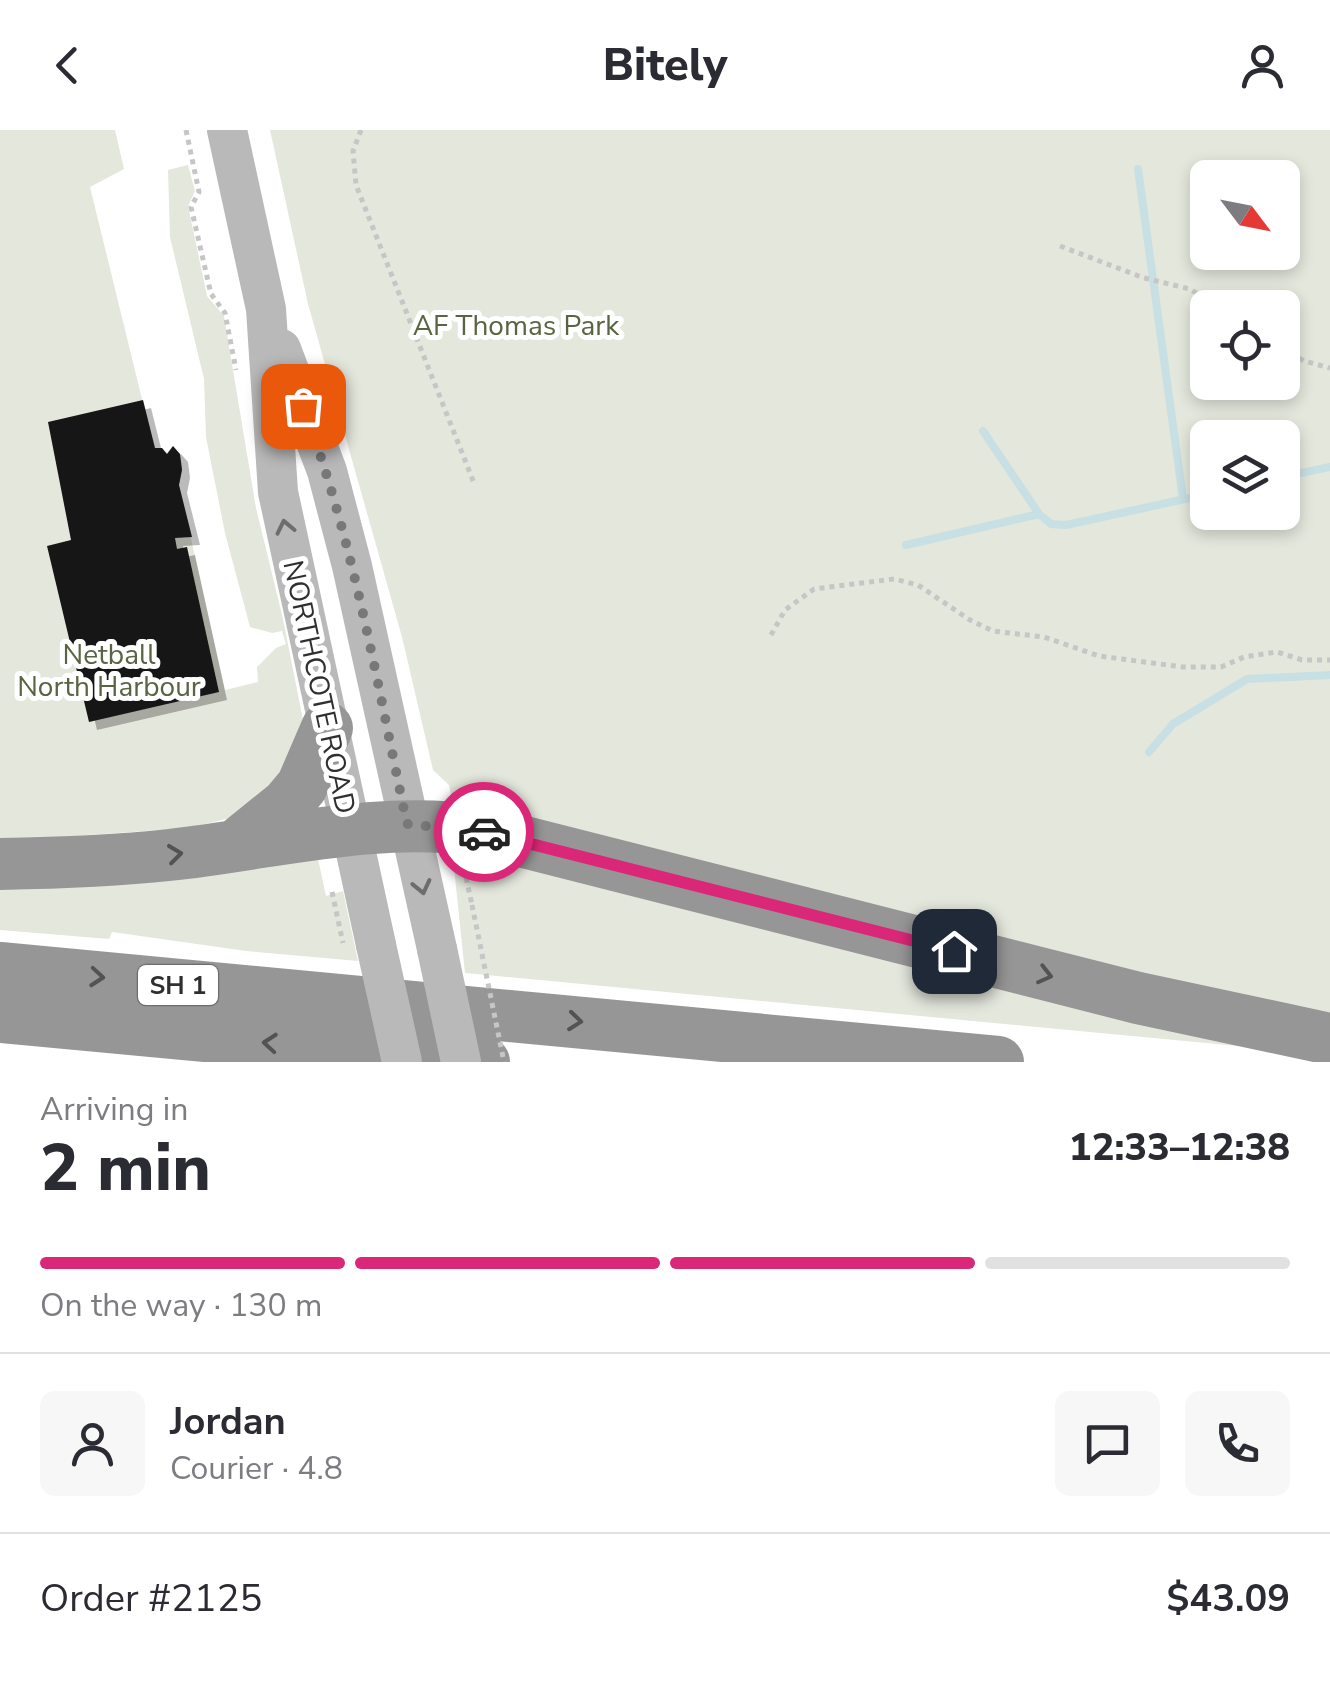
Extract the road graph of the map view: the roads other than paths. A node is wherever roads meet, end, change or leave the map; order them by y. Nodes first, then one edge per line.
1 (228, 130) edge
2 (266, 309) junction
3 (327, 728) junction
4 (407, 824) junction
5 (352, 832) junction
6 (235, 846) junction
7 (0, 864) edge
8 (0, 968) edge
9 (0, 1018) edge
10 (1330, 1039) edge
11 (402, 1062) edge
12 (461, 1062) edge
13 (484, 1062) edge
14 (998, 1062) edge

1 - 2 main road, NORTHCOTE ROAD
3 -> 2 main road, NORTHCOTE ROAD
2 - 4 main road, NORTHCOTE ROAD
3 - 5 main road, NORTHCOTE ROAD
3 - 6 highway
4 - 5 highway
4 -> 10 highway
4 -> 12 main road, NORTHCOTE ROAD, bridge
5 - 6 highway
5 - 11 main road, NORTHCOTE ROAD, bridge
7 -> 6 highway
8 -> 14 highway, SH 1
13 -> 9 highway, SH 1

